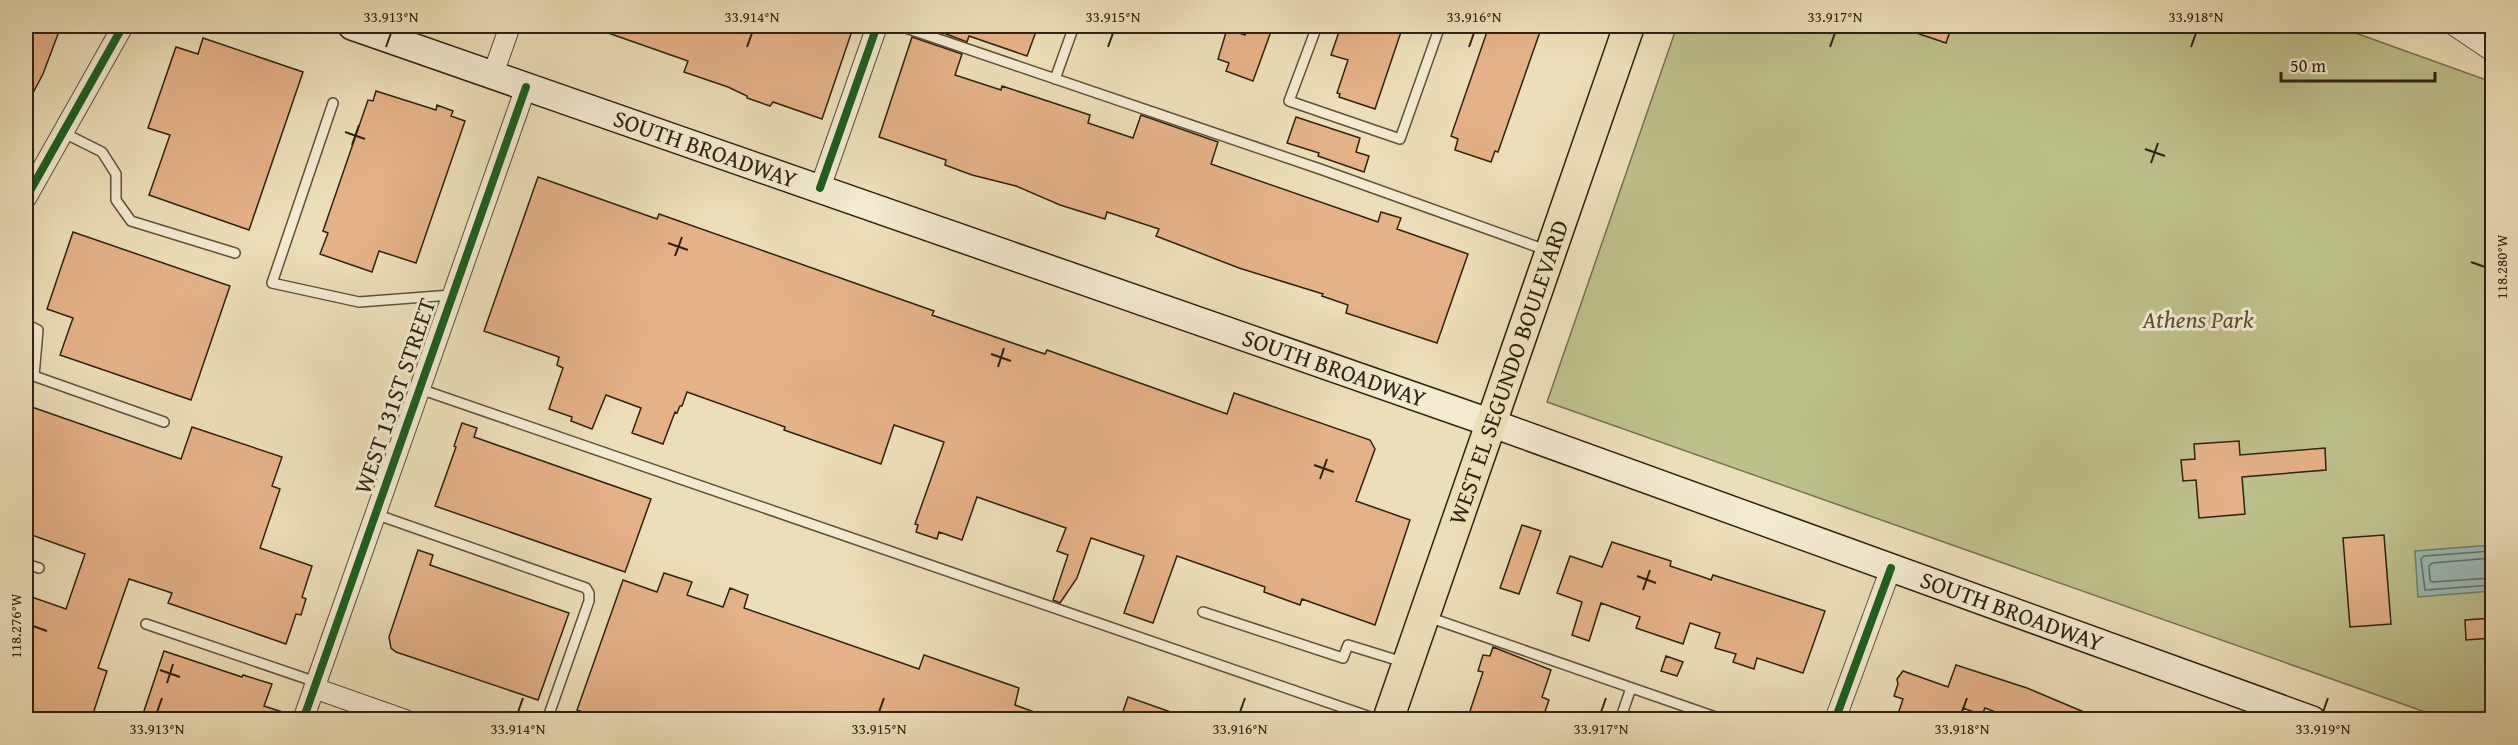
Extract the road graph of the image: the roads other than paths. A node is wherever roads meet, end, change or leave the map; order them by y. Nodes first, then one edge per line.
1 (123, 26) edge
2 (352, 26) edge
3 (510, 26) edge
4 (877, 26) edge
5 (900, 26) edge
6 (1074, 26) edge
7 (1317, 26) edge
8 (1440, 26) edge
9 (1629, 26) edge
10 (2455, 26) edge
11 (2493, 51) edge
12 (493, 74) junction
13 (1056, 79) junction
14 (526, 87) junction
15 (333, 103) dead end
16 (62, 132) junction
17 (820, 188) junction
18 (26, 198) edge
19 (1551, 252) junction
20 (235, 253) dead end
21 (451, 295) junction
22 (26, 324) edge
23 (418, 388) junction
24 (164, 422) dead end
25 (1491, 423) junction
26 (375, 513) junction
27 (26, 564) edge
28 (39, 568) dead end
29 (1891, 568) junction
30 (1203, 612) dead end
31 (1424, 616) junction
32 (146, 624) dead end
33 (1408, 663) junction
34 (315, 685) junction
35 (1631, 688) junction
36 (2274, 713) edge
37 (303, 720) edge
38 (405, 720) edge
39 (547, 720) edge
40 (1379, 720) edge
41 (1388, 720) edge
42 (1620, 720) edge
43 (1724, 720) edge
44 (1835, 720) edge
45 (2312, 720) edge

1 - 16 street
2 - 12 main road, SOUTH BROADWAY
3 - 12 street
4 - 17 street
5 - 13 lane
6 - 13 lane
7 - 8 lane
9 - 19 main road, WEST EL SEGUNDO BOULEVARD
10 - 11 street
12 - 14 main road, SOUTH BROADWAY
13 - 19 lane
14 - 17 main road, SOUTH BROADWAY
14 - 21 street, WEST 131ST STREET
15 - 21 lane
16 - 18 street
16 - 20 lane
17 - 25 main road, SOUTH BROADWAY
19 - 25 main road, WEST EL SEGUNDO BOULEVARD
21 - 23 street, WEST 131ST STREET
22 - 24 lane
23 - 26 street, WEST 131ST STREET
23 - 40 lane
25 - 29 main road, SOUTH BROADWAY
25 - 31 main road, WEST EL SEGUNDO BOULEVARD
26 - 34 street, WEST 131ST STREET
26 - 39 lane
27 - 28 lane
29 - 36 main road, SOUTH BROADWAY
29 - 44 street
30 - 33 lane
31 - 33 main road, WEST EL SEGUNDO BOULEVARD
31 - 35 lane
32 - 34 lane
33 - 41 main road, WEST EL SEGUNDO BOULEVARD
34 - 37 street, WEST 131ST STREET
34 - 38 street
35 - 42 lane
35 - 43 lane
36 - 45 main road, SOUTH BROADWAY

